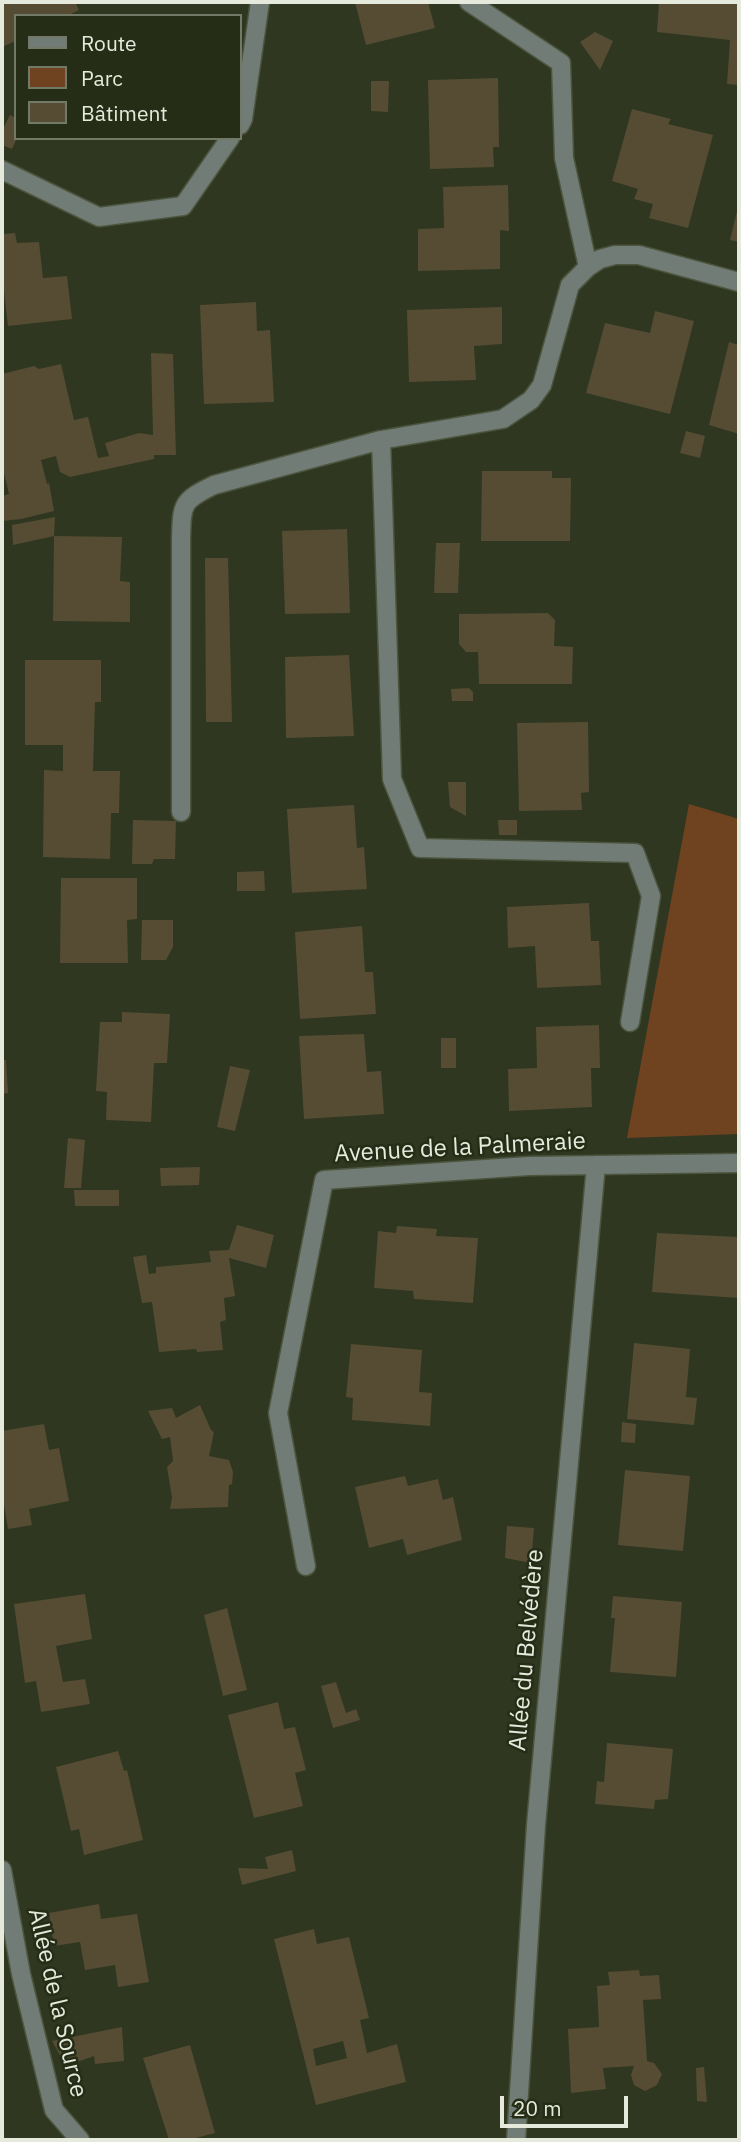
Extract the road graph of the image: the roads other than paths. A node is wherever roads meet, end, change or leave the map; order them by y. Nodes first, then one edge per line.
1 (260, 2) edge
2 (469, 2) edge
3 (242, 121) edge
4 (229, 140) edge
5 (2, 170) edge
6 (588, 267) junction
7 (739, 282) edge
8 (382, 440) junction
9 (181, 812) dead end
10 (630, 1022) dead end
11 (739, 1163) edge
12 (596, 1165) junction
13 (306, 1566) dead end
14 (2, 1870) edge
15 (80, 2140) edge
16 (516, 2140) edge

1 - 3 street
2 - 6 street
4 - 5 street
6 - 7 street
6 - 8 street
8 - 9 street
8 - 10 street
11 - 12 street, Avenue de la Palmeraie
12 - 13 street, Avenue de la Palmeraie
12 - 16 street, Allée du Belvédère
14 - 15 street, Allée de la Source

